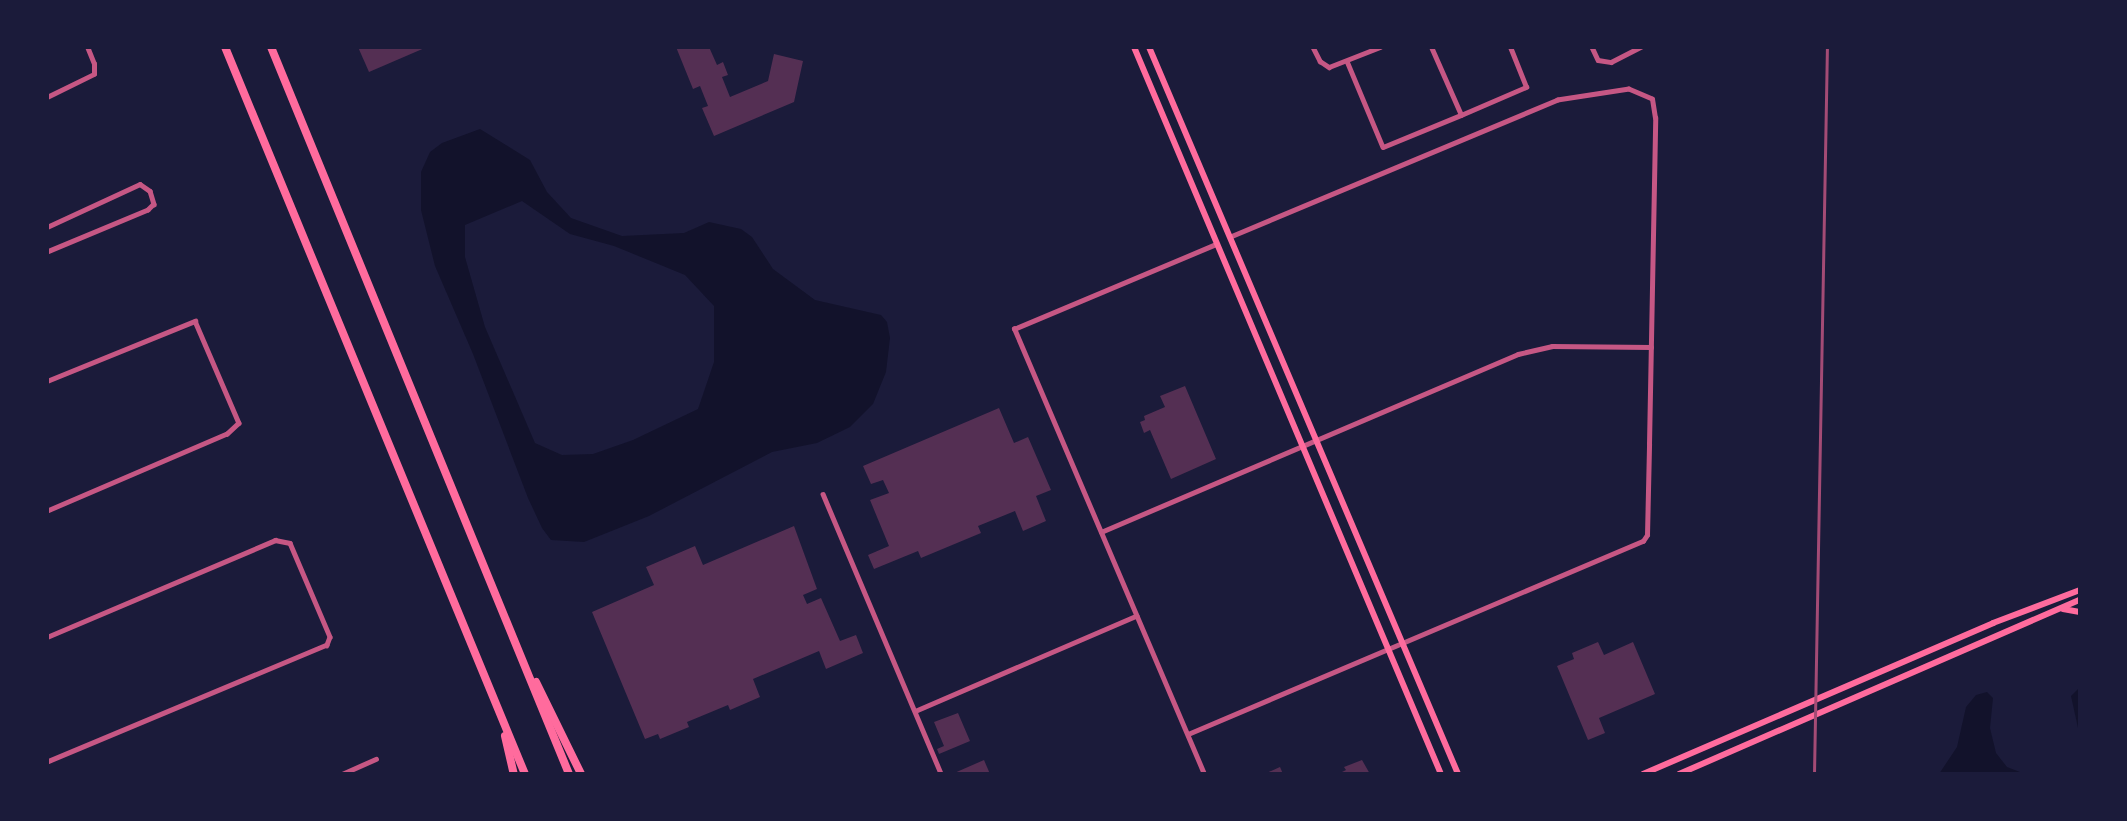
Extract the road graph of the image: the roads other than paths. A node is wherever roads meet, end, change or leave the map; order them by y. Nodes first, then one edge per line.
1 (87, 47) edge
2 (225, 47) edge
3 (271, 47) edge
4 (1134, 47) edge
5 (1149, 47) edge
6 (1313, 47) edge
7 (1380, 47) edge
8 (1431, 47) edge
9 (1510, 47) edge
10 (1592, 47) edge
11 (1641, 47) edge
12 (1347, 61) junction
13 (47, 97) edge
14 (1461, 115) junction
15 (47, 227) edge
16 (1231, 237) junction
17 (1216, 244) junction
18 (47, 252) edge
19 (1651, 347) junction
20 (47, 381) edge
21 (1316, 440) junction
22 (1302, 445) junction
23 (823, 495) dead end
24 (47, 511) edge
25 (1101, 532) junction
26 (2080, 590) edge
27 (492, 592) junction
28 (2080, 600) edge
29 (2061, 608) junction
30 (2080, 612) edge
31 (1136, 616) junction
32 (47, 637) edge
33 (1401, 644) junction
34 (1389, 650) junction
35 (915, 711) junction
36 (501, 716) junction
37 (1188, 734) junction
38 (376, 759) dead end
39 (47, 762) edge
40 (342, 774) edge
41 (514, 774) edge
42 (525, 774) edge
43 (569, 774) edge
44 (581, 774) edge
45 (941, 774) edge
46 (1204, 774) edge
47 (1441, 774) edge
48 (1458, 774) edge
49 (1643, 774) edge
50 (1678, 774) edge

1 - 13 street
2 - 36 highway
3 - 27 highway
4 - 17 main road
5 - 16 main road
6 - 12 street
7 - 12 street
8 - 14 street
9 - 14 street
10 - 11 street
12 - 14 street
15 - 18 street
16 - 19 street
16 - 21 main road
17 - 22 main road
17 - 25 street
19 - 21 street
19 - 33 street
20 - 24 street
21 - 22 street
21 - 33 main road
22 - 25 street
22 - 34 main road
23 - 35 street
25 - 31 street
26 - 49 main road
27 - 43 highway
27 - 44 highway
28 - 29 main road
29 - 30 main road
29 - 50 main road
31 - 35 street
31 - 37 street
32 - 39 street
33 - 34 street
33 - 48 main road
34 - 37 street
34 - 47 main road
35 - 45 street
36 - 41 highway
36 - 42 highway
37 - 46 street
38 - 40 street

